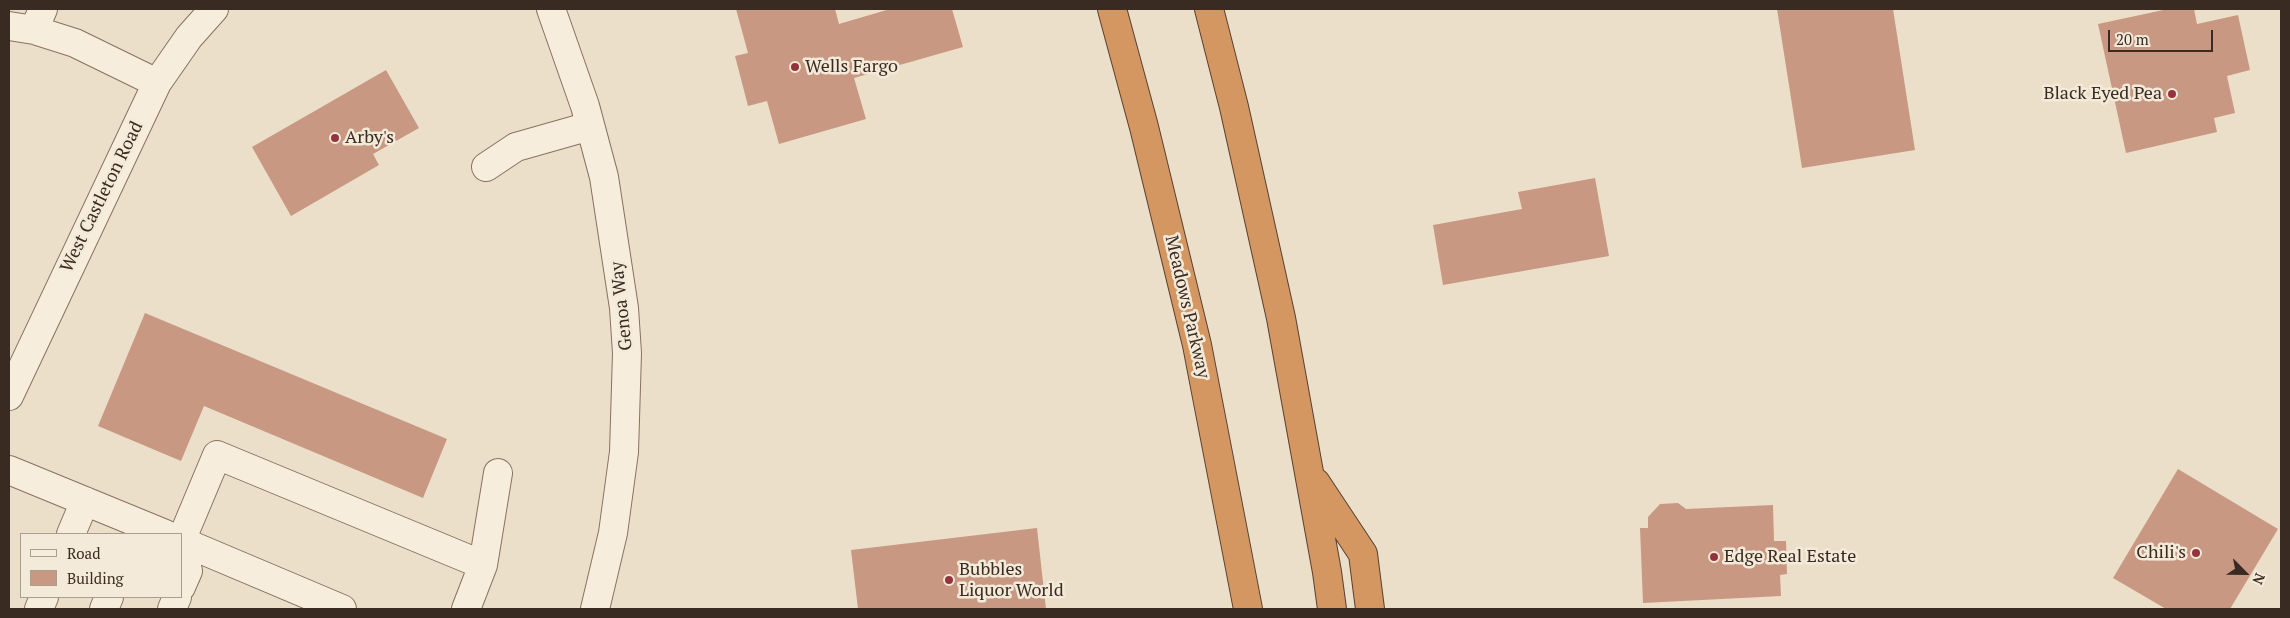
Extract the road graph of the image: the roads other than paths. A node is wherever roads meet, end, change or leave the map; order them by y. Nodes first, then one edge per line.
1 (214, 9) edge
2 (551, 9) edge
3 (1112, 9) edge
4 (1209, 9) edge
5 (1222, 9) edge
6 (29, 22) edge
7 (1223, 63) junction
8 (157, 83) junction
9 (590, 126) junction
10 (486, 167) dead end
11 (9, 396) edge
12 (9, 470) edge
13 (1309, 472) junction
14 (498, 473) dead end
15 (85, 501) junction
16 (147, 531) edge
17 (71, 533) edge
18 (182, 539) edge
19 (182, 541) edge
20 (182, 545) edge
21 (483, 565) junction
22 (182, 585) edge
23 (342, 609) edge
24 (466, 609) edge
25 (595, 609) edge
26 (1248, 609) edge
27 (1332, 609) edge
28 (1370, 609) edge

1 - 8 street, West Castleton Road
2 - 9 street, Genoa Way
3 - 26 highway, Meadows Parkway
4 - 7 highway
5 - 7 highway
6 - 8 street
7 - 13 highway
8 - 11 street, West Castleton Road
9 - 10 street
9 - 25 street, Genoa Way
12 - 15 street
13 - 27 highway
13 - 28 highway
14 - 21 street
15 - 16 street
15 - 17 street
18 - 21 street
19 - 23 street
20 - 22 street
21 - 24 street

